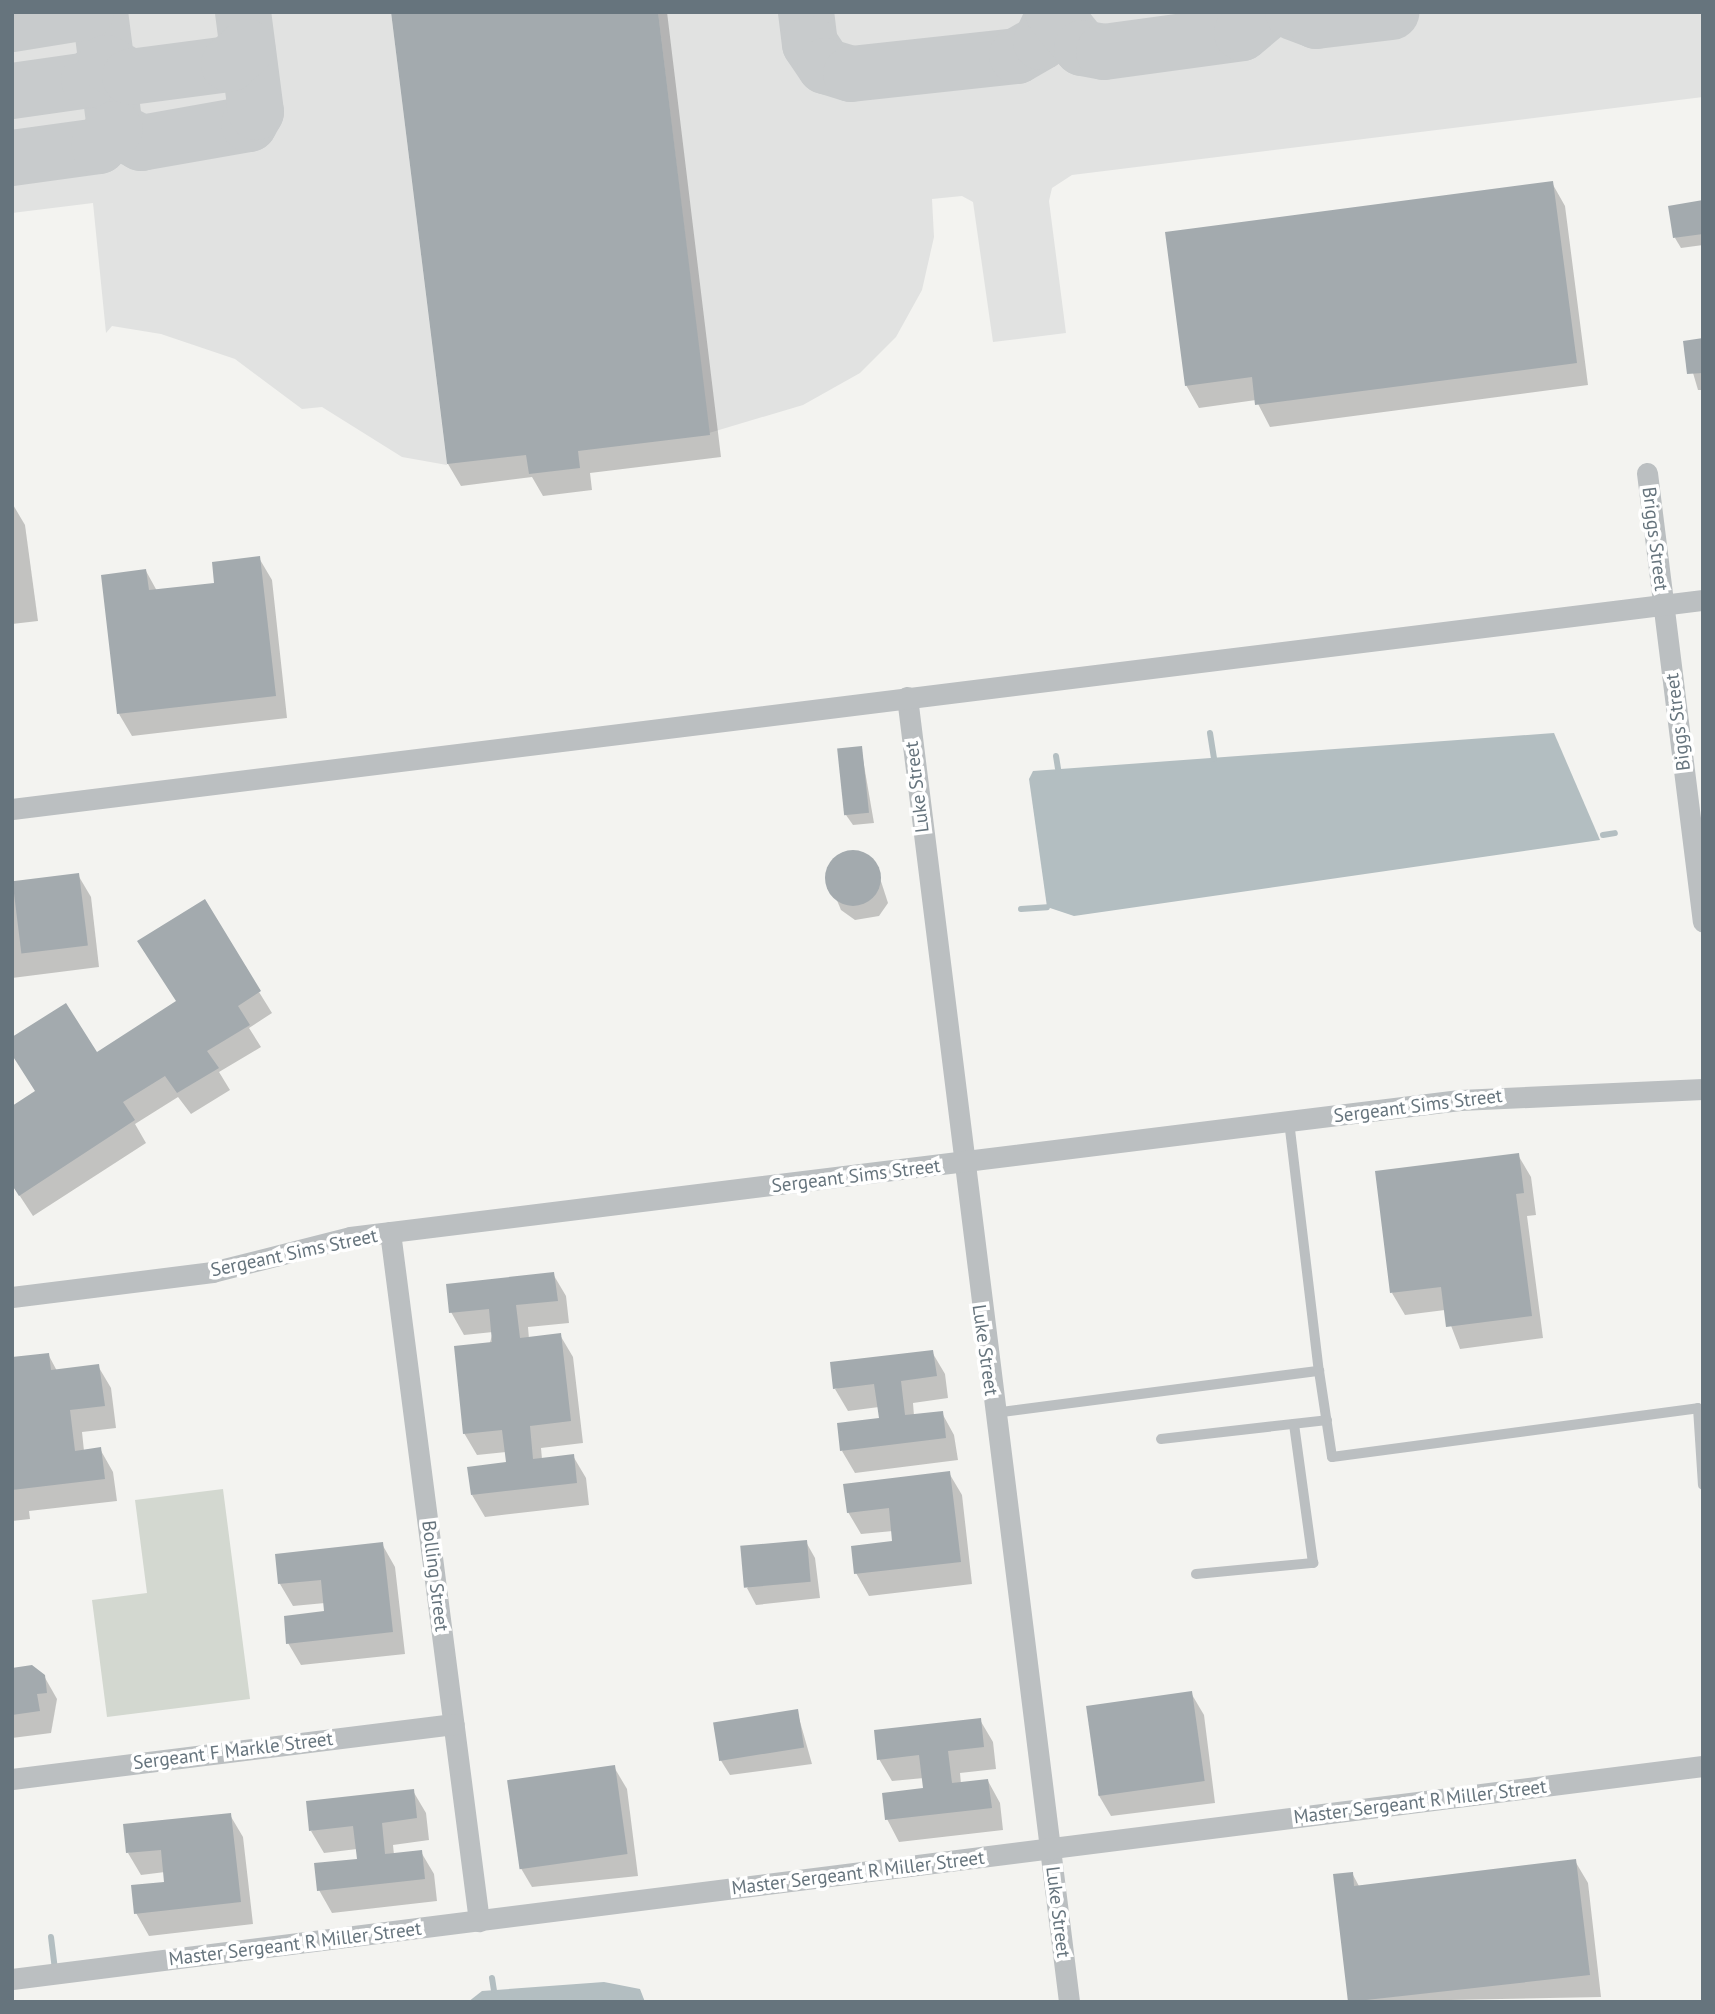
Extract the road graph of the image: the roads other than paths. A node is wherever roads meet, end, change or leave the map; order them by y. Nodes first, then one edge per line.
1 (1647, 473) dead end
2 (1703, 600) edge
3 (1663, 604) junction
4 (907, 697) junction
5 (12, 808) edge
6 (1703, 922) edge
7 (1703, 1089) edge
8 (1289, 1121) junction
9 (960, 1163) junction
10 (390, 1232) junction
11 (12, 1297) edge
12 (1319, 1371) junction
13 (993, 1413) junction
14 (1327, 1420) junction
15 (1294, 1423) junction
16 (1161, 1439) dead end
17 (1703, 1485) edge
18 (1196, 1574) dead end
19 (454, 1724) junction
20 (1703, 1766) edge
21 (12, 1779) edge
22 (1051, 1849) junction
23 (479, 1921) junction
24 (12, 1979) edge
25 (1069, 2002) edge

1 - 3 street, Briggs Street
2 - 3 street
3 - 4 street
3 - 6 street, Biggs Street
4 - 5 street
4 - 9 street, Luke Street
7 - 8 street, Sergeant Sims Street
8 - 9 street, Sergeant Sims Street
8 - 12 lane
9 - 10 street, Sergeant Sims Street
9 - 13 street, Luke Street
10 - 11 street, Sergeant Sims Street
10 - 19 street, Bolling Street
12 - 13 lane
12 - 14 lane
13 - 22 street, Luke Street
14 - 15 lane
14 - 17 lane
15 - 16 lane
15 - 18 lane
19 - 21 street, Sergeant F Markle Street
19 - 23 street, Bolling Street
20 - 22 street, Master Sergeant R Miller Street
22 - 23 street, Master Sergeant R Miller Street
22 - 25 street, Luke Street
23 - 24 street, Master Sergeant R Miller Street

